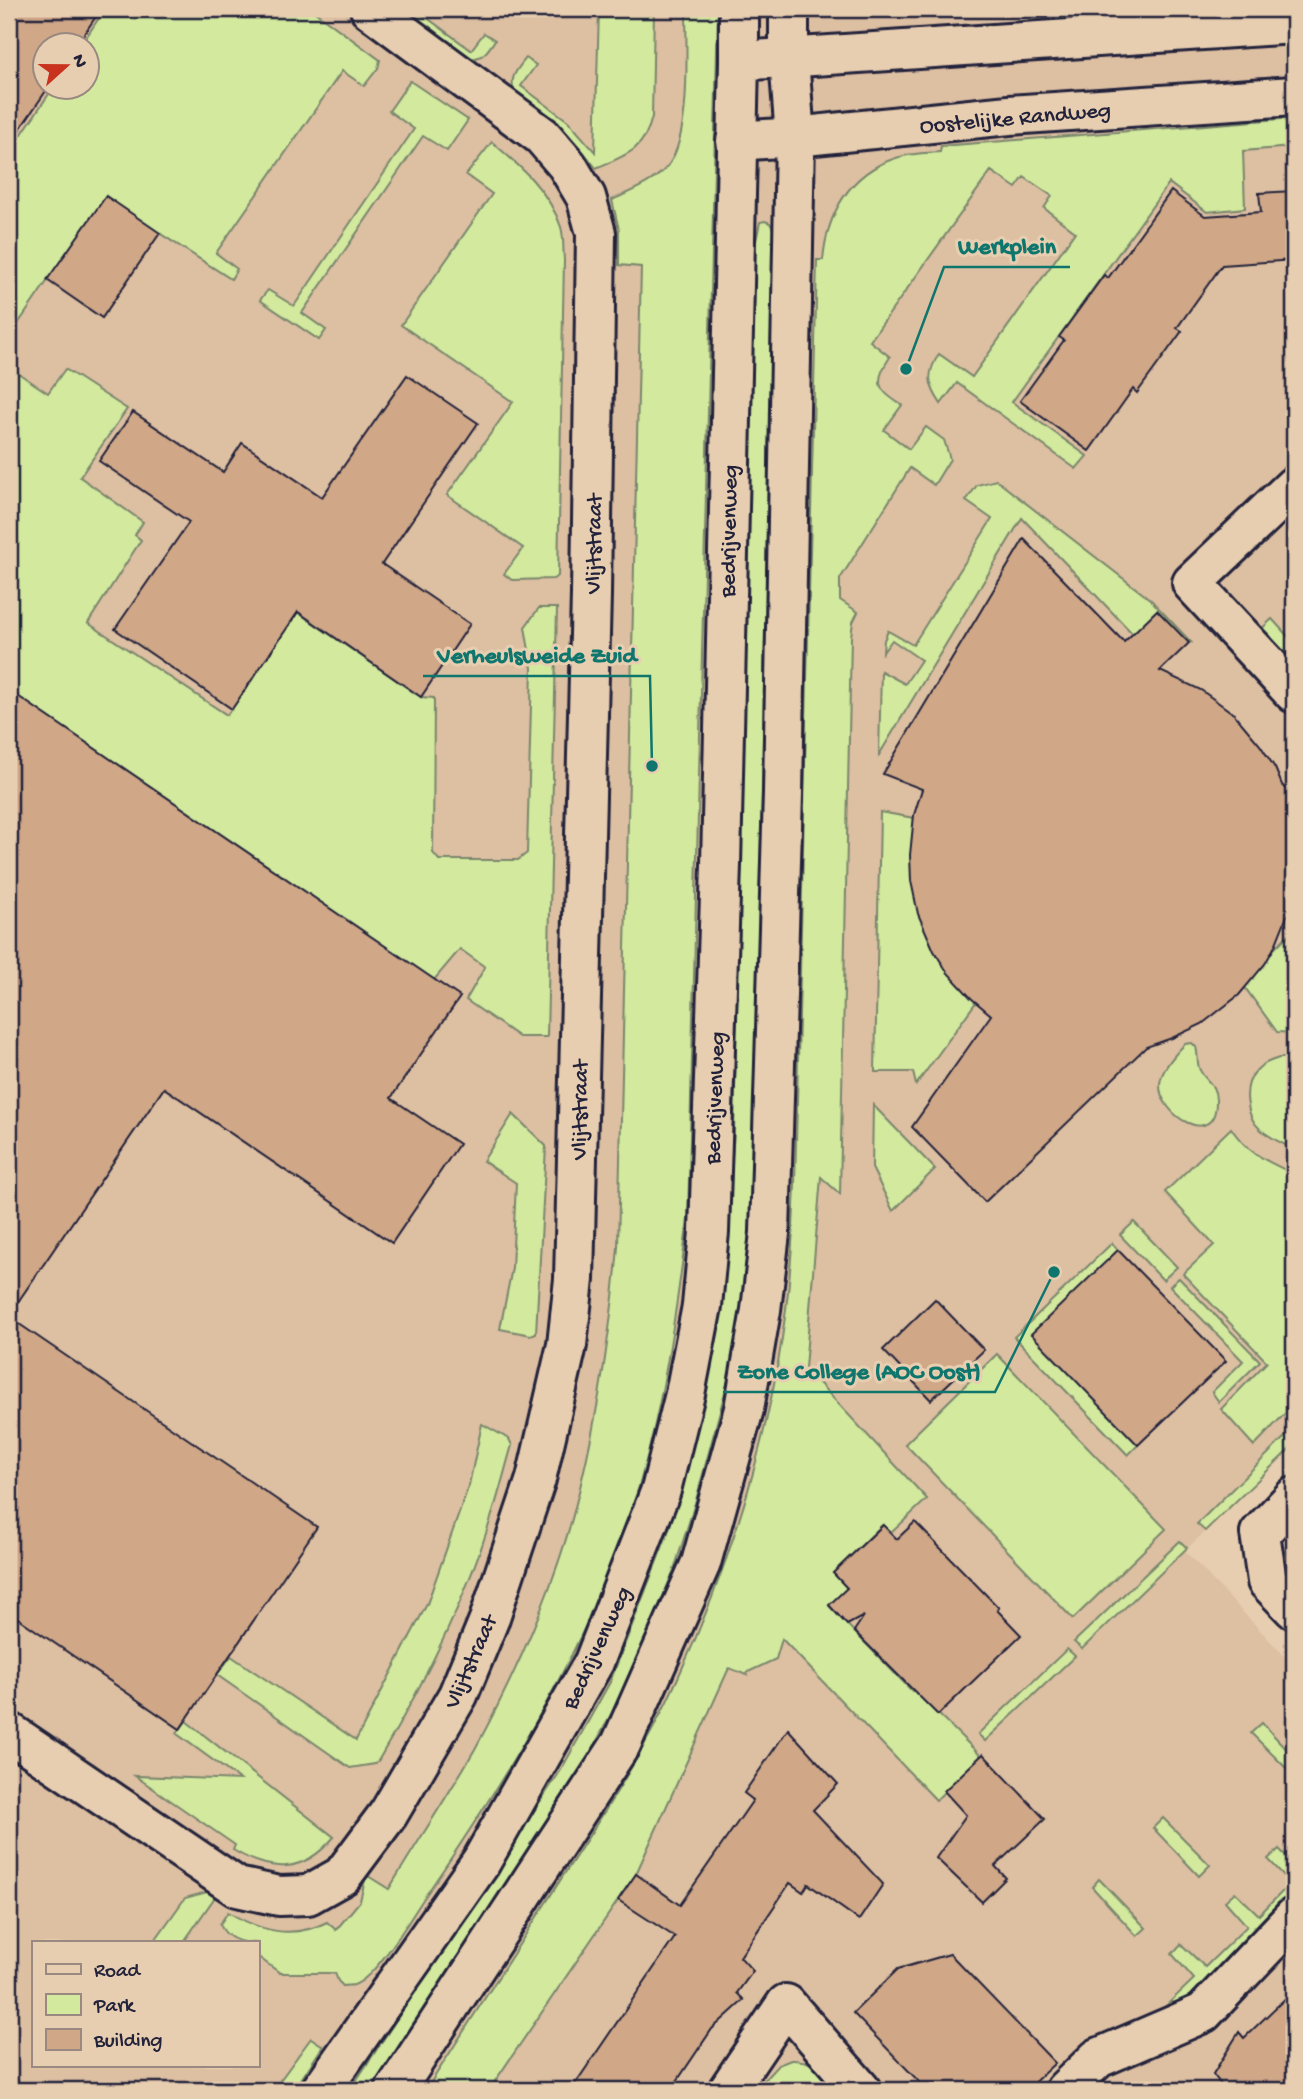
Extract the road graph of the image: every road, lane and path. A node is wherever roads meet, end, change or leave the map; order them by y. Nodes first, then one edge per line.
1 (370, 9) edge
2 (739, 9) edge
3 (789, 9) edge
4 (1294, 24) edge
5 (789, 59) junction
6 (739, 61) junction
7 (1294, 96) edge
8 (794, 137) junction
9 (736, 141) junction
10 (1294, 486) edge
11 (1294, 693) edge
12 (1294, 1497) edge
13 (1294, 1609) edge
14 (9, 1732) edge
15 (1294, 1917) edge
16 (321, 2090) edge
17 (395, 2090) edge
18 (728, 2090) edge
19 (860, 2090) edge
20 (1065, 2090) edge

1 - 14 main road, Vlijtstraat
2 - 6 main road, Bedrijvenweg
3 - 5 main road
4 - 5 main road
5 - 6 main road
5 - 8 main road
6 - 9 main road, Bedrijvenweg
7 - 8 main road, Oostelijke Randweg
8 - 9 main road, Oostelijke Randweg
8 - 17 main road
9 - 16 main road, Bedrijvenweg
10 - 11 main road
12 - 13 main road
15 - 20 main road
18 - 19 main road

